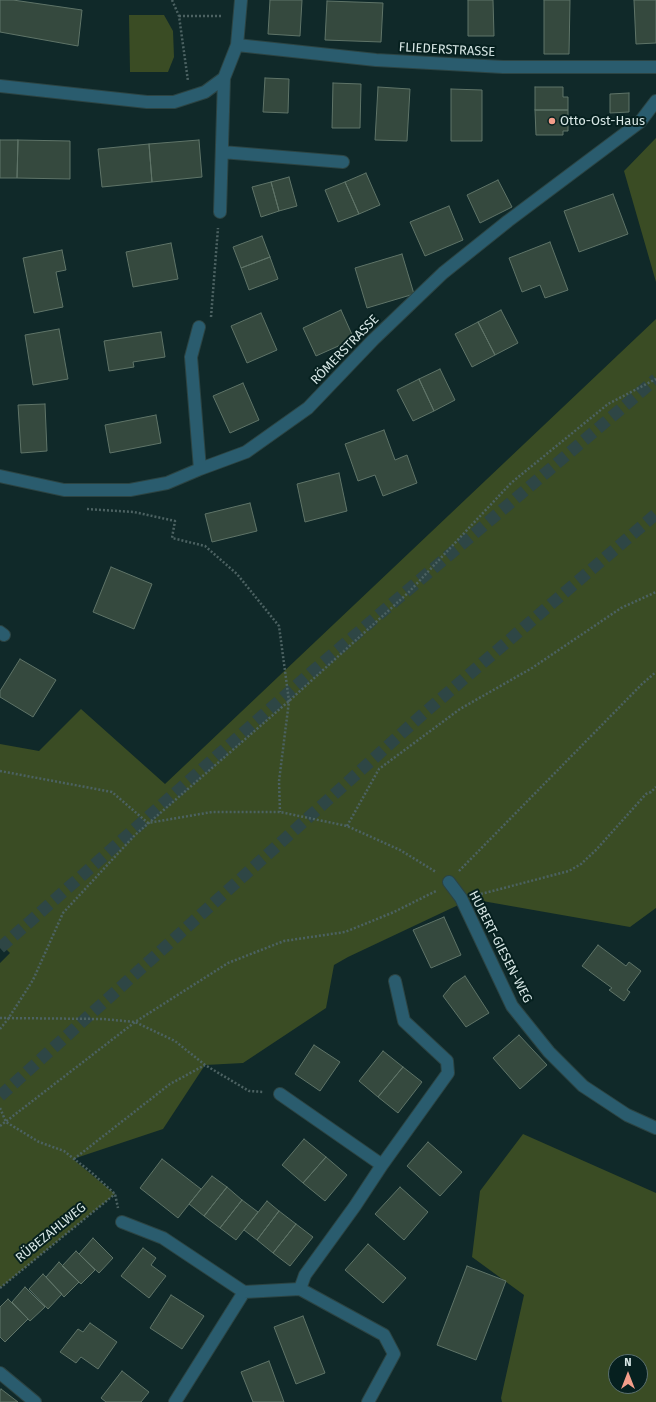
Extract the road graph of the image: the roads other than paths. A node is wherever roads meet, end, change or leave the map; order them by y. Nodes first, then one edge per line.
1 (241, 0) edge
2 (237, 45) junction
3 (656, 67) edge
4 (224, 78) junction
5 (0, 86) edge
6 (656, 101) edge
7 (222, 152) junction
8 (343, 162) dead end
9 (220, 212) road end
10 (199, 327) road end
11 (200, 469) junction
12 (0, 476) edge
13 (449, 882) road end
14 (395, 981) dead end
15 (280, 1094) road end
16 (656, 1128) edge
17 (382, 1165) junction
18 (122, 1222) road end
19 (300, 1289) junction
20 (244, 1292) junction
21 (0, 1373) edge
22 (35, 1402) edge
23 (175, 1402) edge
24 (368, 1402) edge

1 - 2 street
2 - 3 street, FLIEDERSTRASSE
2 - 4 street
4 - 5 street
4 - 7 street
6 - 11 street, RÖMERSTRASSE
7 - 8 street
7 - 9 street
10 - 11 street
11 - 12 street, RÖMERSTRASSE
13 - 16 street, HUBERT-GIESEN-WEG
14 - 17 street
15 - 17 street
17 - 19 street
18 - 20 street
19 - 20 street
19 - 24 street
20 - 23 street
21 - 22 street

